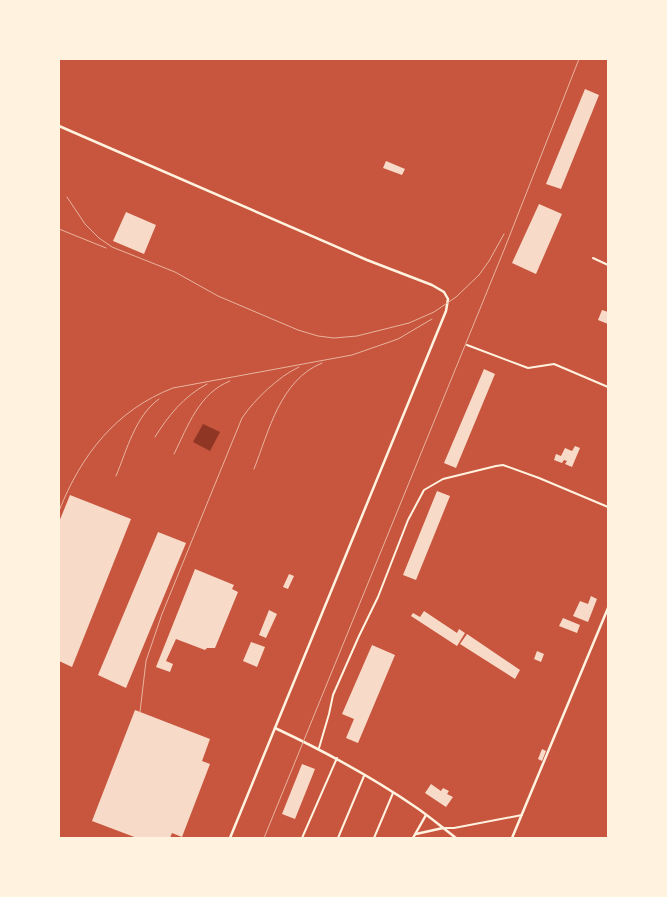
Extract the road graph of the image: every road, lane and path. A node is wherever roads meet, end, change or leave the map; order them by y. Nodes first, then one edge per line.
1 (59, 126) edge
2 (593, 258) dead end
3 (608, 265) edge
4 (467, 345) dead end
5 (608, 386) edge
6 (608, 507) edge
7 (608, 608) edge
8 (275, 728) junction
9 (318, 748) junction
10 (337, 758) junction
11 (364, 775) junction
12 (393, 793) junction
13 (426, 815) junction
14 (522, 815) junction
15 (443, 828) junction
16 (416, 834) junction
17 (451, 837) edge
18 (230, 838) edge
19 (302, 838) edge
20 (338, 838) edge
21 (374, 838) edge
22 (413, 838) edge
23 (456, 838) edge
24 (512, 838) edge

1 - 8 main road
2 - 3 street
4 - 5 street
6 - 9 street
7 - 14 main road
8 - 9 main road
8 - 18 main road
9 - 10 main road
10 - 11 main road
10 - 19 street
11 - 12 main road
11 - 20 street
12 - 13 main road
12 - 21 street
13 - 15 main road
13 - 16 main road
14 - 15 street
14 - 24 main road
15 - 16 main road
15 - 17 main road
16 - 22 main road
17 - 23 main road

